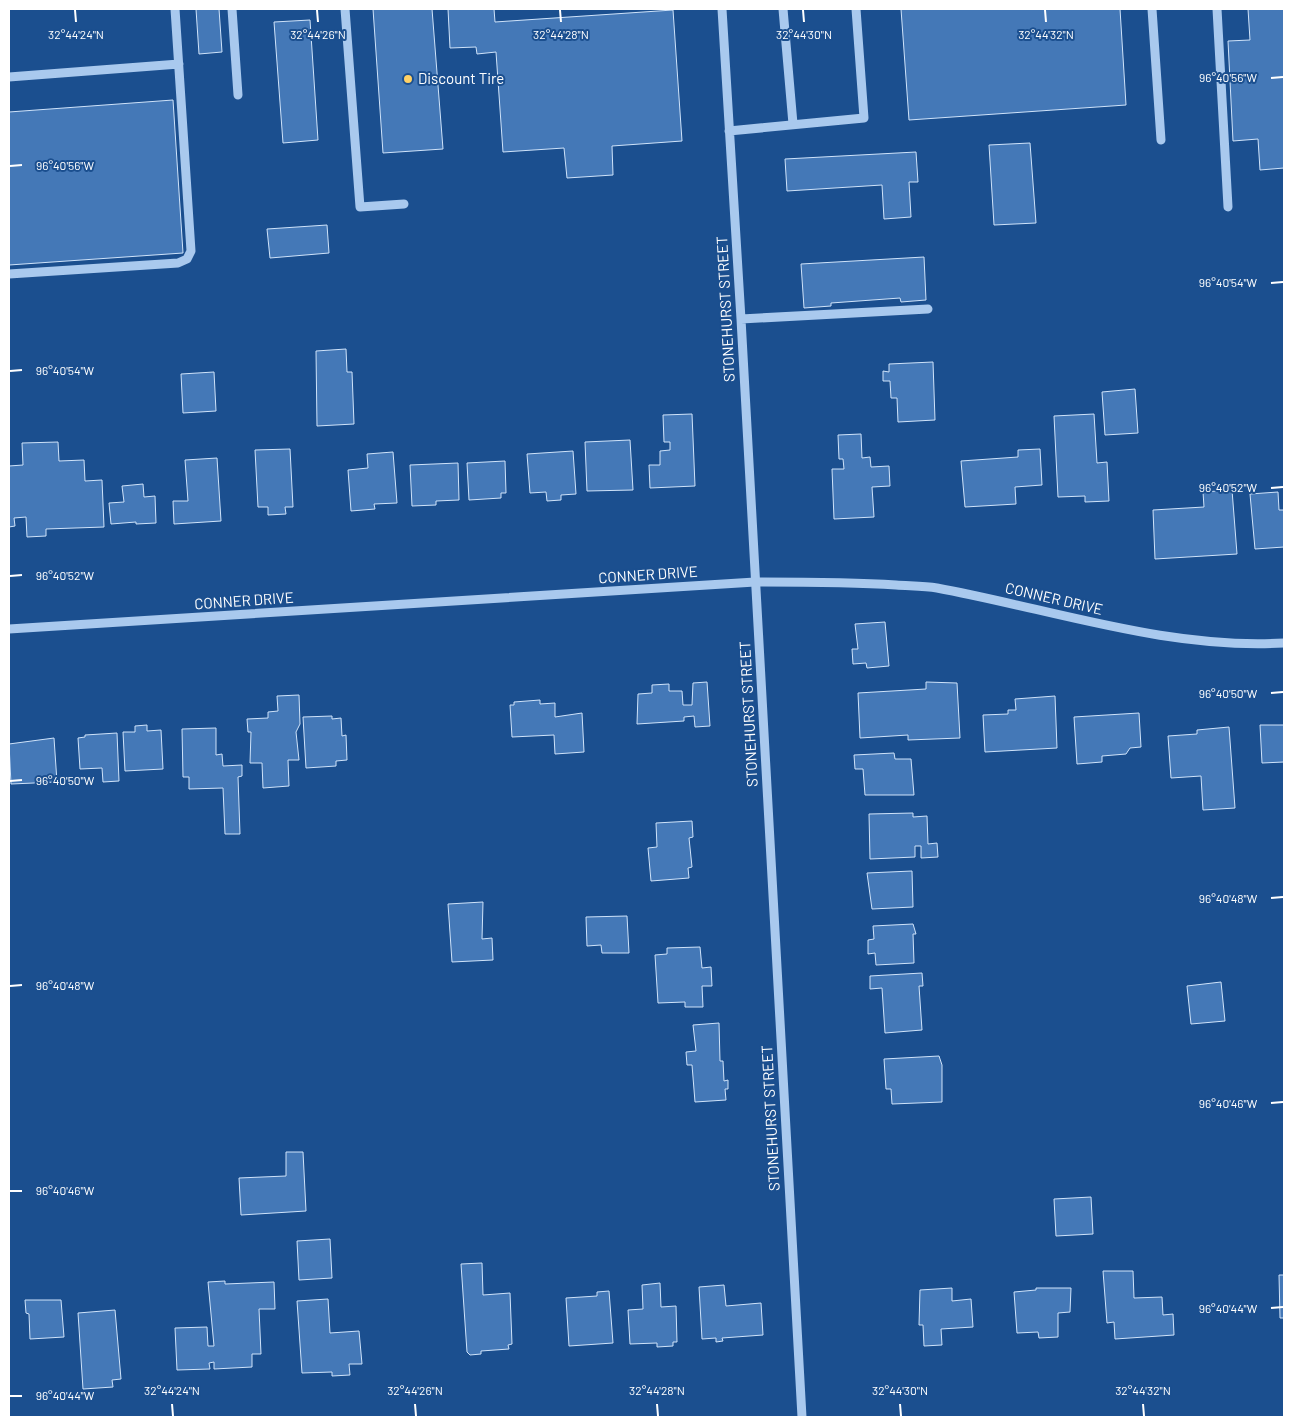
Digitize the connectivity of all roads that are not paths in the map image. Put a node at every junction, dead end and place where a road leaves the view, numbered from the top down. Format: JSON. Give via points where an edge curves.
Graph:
{"nodes":[{"id":1,"x":176,"y":9,"type":"edge"},
{"id":2,"x":232,"y":9,"type":"edge"},
{"id":3,"x":344,"y":9,"type":"edge"},
{"id":4,"x":722,"y":9,"type":"edge"},
{"id":5,"x":783,"y":9,"type":"edge"},
{"id":6,"x":856,"y":9,"type":"edge"},
{"id":7,"x":1152,"y":9,"type":"edge"},
{"id":8,"x":1217,"y":9,"type":"edge"},
{"id":9,"x":179,"y":64,"type":"junction"},
{"id":10,"x":9,"y":77,"type":"edge"},
{"id":11,"x":238,"y":95,"type":"dead end"},
{"id":12,"x":793,"y":124,"type":"junction"},
{"id":13,"x":729,"y":131,"type":"junction"},
{"id":14,"x":1161,"y":140,"type":"dead end"},
{"id":15,"x":404,"y":204,"type":"dead end"},
{"id":16,"x":1228,"y":207,"type":"dead end"},
{"id":17,"x":9,"y":274,"type":"edge"},
{"id":18,"x":928,"y":310,"type":"dead end"},
{"id":19,"x":741,"y":319,"type":"junction"},
{"id":20,"x":756,"y":582,"type":"junction"},
{"id":21,"x":9,"y":629,"type":"edge"},
{"id":22,"x":1284,"y":643,"type":"edge"},
{"id":23,"x":802,"y":1417,"type":"edge"}],
"edges":[{"from":1,"to":9,"type":"street"},
{"from":2,"to":11,"type":"street"},
{"from":3,"to":15,"type":"street","via":[[360,207]]},
{"from":4,"to":13,"type":"street","name":"STONEHURST STREET"},
{"from":5,"to":12,"type":"street"},
{"from":6,"to":12,"type":"street","via":[[864,118]]},
{"from":7,"to":14,"type":"street"},
{"from":8,"to":16,"type":"street"},
{"from":9,"to":10,"type":"street"},
{"from":9,"to":17,"type":"street","via":[[191,251],[187,259],[178,263]]},
{"from":12,"to":13,"type":"street"},
{"from":13,"to":19,"type":"street","name":"STONEHURST STREET"},
{"from":18,"to":19,"type":"street"},
{"from":19,"to":20,"type":"street","name":"STONEHURST STREET"},
{"from":20,"to":21,"type":"street","name":"CONNER DRIVE"},
{"from":20,"to":22,"type":"street","name":"CONNER DRIVE","via":[[851,582],[934,588],[1126,630],[1197,640]]},
{"from":20,"to":23,"type":"street","name":"STONEHURST STREET"}]}
